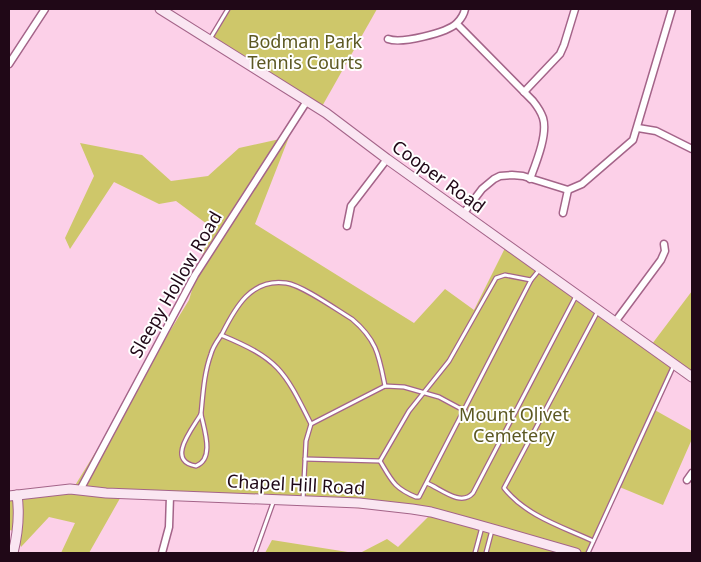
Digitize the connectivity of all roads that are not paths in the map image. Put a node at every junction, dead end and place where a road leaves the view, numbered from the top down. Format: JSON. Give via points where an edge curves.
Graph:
{"nodes":[{"id":1,"x":45,"y":9,"type":"edge"},
{"id":2,"x":160,"y":9,"type":"edge"},
{"id":3,"x":228,"y":9,"type":"edge"},
{"id":4,"x":465,"y":9,"type":"edge"},
{"id":5,"x":575,"y":9,"type":"edge"},
{"id":6,"x":672,"y":9,"type":"edge"},
{"id":7,"x":457,"y":24,"type":"junction"},
{"id":8,"x":388,"y":39,"type":"dead end"},
{"id":9,"x":210,"y":40,"type":"junction"},
{"id":10,"x":9,"y":64,"type":"edge"},
{"id":11,"x":524,"y":92,"type":"junction"},
{"id":12,"x":307,"y":101,"type":"junction"},
{"id":13,"x":638,"y":128,"type":"junction"},
{"id":14,"x":692,"y":149,"type":"edge"},
{"id":15,"x":387,"y":159,"type":"junction"},
{"id":16,"x":530,"y":179,"type":"junction"},
{"id":17,"x":568,"y":190,"type":"junction"},
{"id":18,"x":563,"y":213,"type":"dead end"},
{"id":19,"x":463,"y":214,"type":"junction"},
{"id":20,"x":347,"y":226,"type":"dead end"},
{"id":21,"x":664,"y":244,"type":"dead end"},
{"id":22,"x":540,"y":269,"type":"junction"},
{"id":23,"x":532,"y":280,"type":"junction"},
{"id":24,"x":577,"y":295,"type":"junction"},
{"id":25,"x":598,"y":311,"type":"junction"},
{"id":26,"x":615,"y":322,"type":"junction"},
{"id":27,"x":221,"y":335,"type":"junction"},
{"id":28,"x":674,"y":364,"type":"junction"},
{"id":29,"x":692,"y":377,"type":"edge"},
{"id":30,"x":385,"y":386,"type":"junction"},
{"id":31,"x":423,"y":393,"type":"junction"},
{"id":32,"x":465,"y":411,"type":"junction"},
{"id":33,"x":201,"y":414,"type":"junction"},
{"id":34,"x":311,"y":424,"type":"junction"},
{"id":35,"x":305,"y":459,"type":"junction"},
{"id":36,"x":380,"y":461,"type":"junction"},
{"id":37,"x":692,"y":473,"type":"edge"},
{"id":38,"x":687,"y":480,"type":"dead end"},
{"id":39,"x":428,"y":483,"type":"junction"},
{"id":40,"x":80,"y":490,"type":"junction"},
{"id":41,"x":13,"y":496,"type":"edge"},
{"id":42,"x":170,"y":496,"type":"junction"},
{"id":43,"x":274,"y":499,"type":"junction"},
{"id":44,"x":303,"y":500,"type":"junction"},
{"id":45,"x":482,"y":527,"type":"junction"},
{"id":46,"x":492,"y":530,"type":"junction"},
{"id":47,"x":593,"y":541,"type":"junction"},
{"id":48,"x":13,"y":553,"type":"edge"},
{"id":49,"x":162,"y":553,"type":"edge"},
{"id":50,"x":255,"y":553,"type":"edge"},
{"id":51,"x":475,"y":553,"type":"edge"},
{"id":52,"x":486,"y":553,"type":"edge"},
{"id":53,"x":576,"y":553,"type":"edge"},
{"id":54,"x":588,"y":553,"type":"edge"}],
"edges":[{"from":1,"to":10,"type":"street"},
{"from":2,"to":9,"type":"street","name":"Cooper Road"},
{"from":3,"to":9,"type":"lane"},
{"from":4,"to":7,"type":"street"},
{"from":5,"to":11,"type":"street","via":[[560,54]]},
{"from":6,"to":13,"type":"street"},
{"from":7,"to":8,"type":"street","via":[[402,41]]},
{"from":7,"to":11,"type":"street"},
{"from":9,"to":12,"type":"street","name":"Cooper Road"},
{"from":11,"to":16,"type":"street","via":[[540,110],[544,125],[544,135]]},
{"from":12,"to":15,"type":"street","name":"Cooper Road"},
{"from":12,"to":40,"type":"street","name":"Sleepy Hollow Road","via":[[195,275]]},
{"from":13,"to":14,"type":"street","via":[[656,132]]},
{"from":13,"to":17,"type":"street","via":[[628,146],[582,184]]},
{"from":15,"to":19,"type":"street","name":"Cooper Road"},
{"from":15,"to":20,"type":"street","via":[[351,206]]},
{"from":16,"to":17,"type":"street"},
{"from":16,"to":19,"type":"street","via":[[512,175],[494,179],[482,188]]},
{"from":17,"to":18,"type":"street"},
{"from":19,"to":22,"type":"street","name":"Cooper Road"},
{"from":21,"to":26,"type":"street","via":[[662,257]]},
{"from":22,"to":23,"type":"lane"},
{"from":22,"to":24,"type":"street","name":"Cooper Road"},
{"from":23,"to":31,"type":"lane","via":[[505,275],[496,278],[449,361]]},
{"from":23,"to":32,"type":"lane"},
{"from":24,"to":25,"type":"street","name":"Cooper Road"},
{"from":24,"to":39,"type":"lane","via":[[473,493],[460,499]]},
{"from":25,"to":26,"type":"street","name":"Cooper Road"},
{"from":25,"to":47,"type":"lane","via":[[504,488],[530,512]]},
{"from":26,"to":28,"type":"street","name":"Cooper Road"},
{"from":27,"to":30,"type":"lane","via":[[238,305],[250,292],[274,283],[291,284],[360,326],[374,343]]},
{"from":27,"to":33,"type":"lane","via":[[211,354]]},
{"from":27,"to":34,"type":"lane","via":[[258,352],[277,367],[289,382]]},
{"from":28,"to":29,"type":"street","name":"Cooper Road"},
{"from":28,"to":47,"type":"lane"},
{"from":30,"to":31,"type":"lane"},
{"from":30,"to":34,"type":"lane"},
{"from":31,"to":32,"type":"lane"},
{"from":31,"to":36,"type":"lane","via":[[404,418]]},
{"from":32,"to":39,"type":"lane"},
{"from":33,"to":33,"type":"lane","via":[[181,449],[182,459],[196,466],[204,461],[207,453]]},
{"from":34,"to":35,"type":"lane"},
{"from":35,"to":36,"type":"lane"},
{"from":35,"to":44,"type":"lane"},
{"from":36,"to":39,"type":"lane","via":[[392,482],[406,493],[419,497]]},
{"from":37,"to":38,"type":"street"},
{"from":40,"to":41,"type":"street","name":"Chapel Hill Road"},
{"from":40,"to":42,"type":"street","name":"Chapel Hill Road"},
{"from":41,"to":48,"type":"street","via":[[19,522]]},
{"from":42,"to":43,"type":"street","name":"Chapel Hill Road"},
{"from":42,"to":49,"type":"street","via":[[169,527]]},
{"from":43,"to":44,"type":"street","name":"Chapel Hill Road"},
{"from":43,"to":50,"type":"lane"},
{"from":44,"to":45,"type":"street","name":"Chapel Hill Road","via":[[412,509]]},
{"from":45,"to":46,"type":"street","name":"Chapel Hill Road"},
{"from":45,"to":51,"type":"lane"},
{"from":46,"to":52,"type":"lane"},
{"from":46,"to":53,"type":"street","name":"Chapel Hill Road"},
{"from":47,"to":54,"type":"lane"}]}
